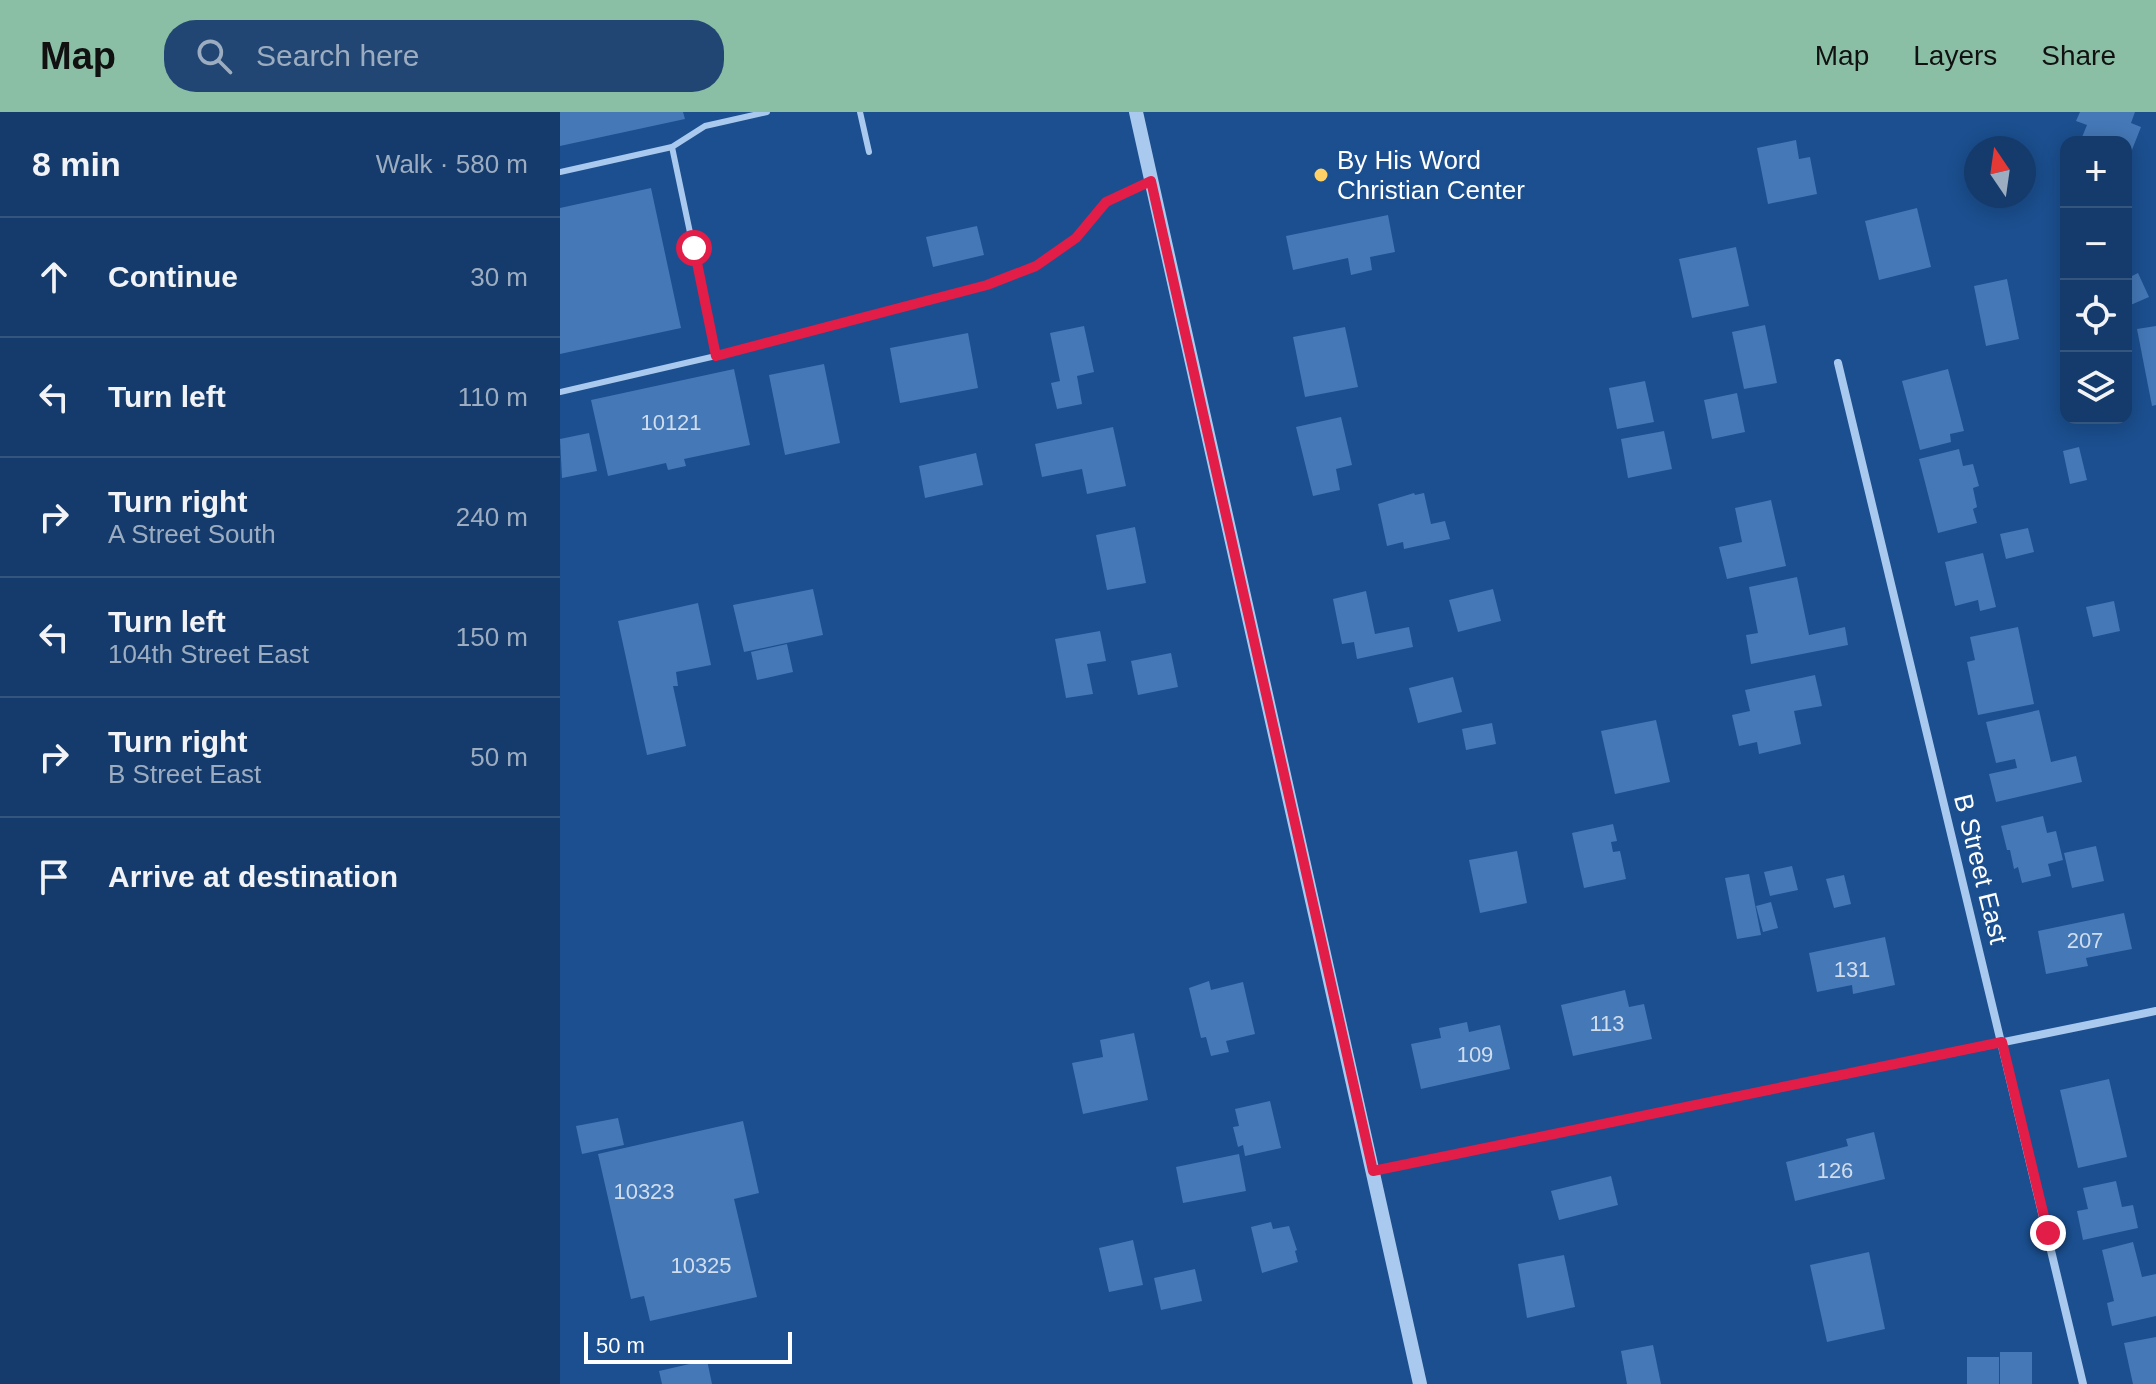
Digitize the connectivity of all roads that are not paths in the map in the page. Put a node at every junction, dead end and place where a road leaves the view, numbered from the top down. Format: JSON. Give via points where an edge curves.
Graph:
{"nodes":[{"id":1,"x":767,"y":112,"type":"edge"},
{"id":2,"x":860,"y":112,"type":"edge"},
{"id":3,"x":1136,"y":112,"type":"edge"},
{"id":4,"x":672,"y":147,"type":"junction"},
{"id":5,"x":869,"y":152,"type":"dead end"},
{"id":6,"x":560,"y":172,"type":"edge"},
{"id":7,"x":1151,"y":181,"type":"junction"},
{"id":8,"x":716,"y":356,"type":"junction"},
{"id":9,"x":1838,"y":363,"type":"dead end"},
{"id":10,"x":560,"y":392,"type":"edge"},
{"id":11,"x":2156,"y":1011,"type":"edge"},
{"id":12,"x":2002,"y":1042,"type":"junction"},
{"id":13,"x":1373,"y":1171,"type":"junction"},
{"id":14,"x":1420,"y":1384,"type":"edge"},
{"id":15,"x":2083,"y":1384,"type":"edge"}],
"edges":[{"from":1,"to":4,"type":"lane","via":[[705,126]]},
{"from":2,"to":5,"type":"lane"},
{"from":3,"to":7,"type":"street"},
{"from":4,"to":6,"type":"lane"},
{"from":4,"to":8,"type":"lane"},
{"from":7,"to":8,"type":"lane","via":[[1106,202],[1076,238],[1036,266],[987,285]]},
{"from":7,"to":13,"type":"street"},
{"from":8,"to":10,"type":"lane"},
{"from":9,"to":12,"type":"street","name":"B Street East"},
{"from":11,"to":12,"type":"street"},
{"from":12,"to":13,"type":"street"},
{"from":12,"to":15,"type":"street","name":"B Street East"},
{"from":13,"to":14,"type":"street"}]}
